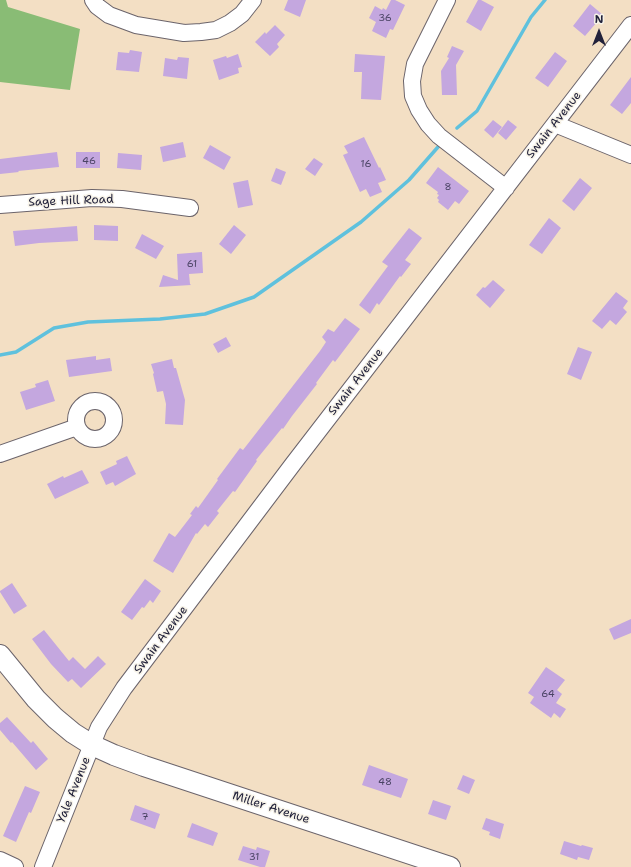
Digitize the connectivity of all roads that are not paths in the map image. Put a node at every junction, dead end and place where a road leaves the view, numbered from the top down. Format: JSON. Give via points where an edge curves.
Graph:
{"nodes":[{"id":1,"x":93,"y":0,"type":"edge"},
{"id":2,"x":253,"y":0,"type":"edge"},
{"id":3,"x":447,"y":0,"type":"edge"},
{"id":4,"x":631,"y":25,"type":"edge"},
{"id":5,"x":555,"y":124,"type":"junction"},
{"id":6,"x":631,"y":155,"type":"edge"},
{"id":7,"x":506,"y":188,"type":"junction"},
{"id":8,"x":0,"y":205,"type":"edge"},
{"id":9,"x":190,"y":208,"type":"dead end"},
{"id":10,"x":77,"y":427,"type":"dead end"},
{"id":11,"x":0,"y":454,"type":"edge"},
{"id":12,"x":0,"y":655,"type":"edge"},
{"id":13,"x":92,"y":745,"type":"junction"},
{"id":14,"x":0,"y":860,"type":"edge"},
{"id":15,"x":15,"y":867,"type":"edge"},
{"id":16,"x":43,"y":867,"type":"edge"},
{"id":17,"x":450,"y":867,"type":"edge"}],
"edges":[{"from":1,"to":2,"type":"street","via":[[109,15],[136,25],[190,32],[216,30],[230,23],[242,14]]},
{"from":3,"to":7,"type":"street","via":[[415,64],[413,96],[428,124],[439,136]]},
{"from":4,"to":5,"type":"street","name":"Swain Avenue"},
{"from":5,"to":6,"type":"street"},
{"from":5,"to":7,"type":"street","name":"Swain Avenue"},
{"from":7,"to":13,"type":"street","name":"Swain Avenue","via":[[124,688],[99,727]]},
{"from":8,"to":9,"type":"street","name":"Sage Hill Road","via":[[92,198],[122,199]]},
{"from":10,"to":11,"type":"street"},
{"from":12,"to":13,"type":"main road","name":"Yale Avenue","via":[[55,718]]},
{"from":13,"to":16,"type":"street","name":"Yale Avenue"},
{"from":13,"to":17,"type":"main road","name":"Miller Avenue","via":[[144,766]]},
{"from":14,"to":15,"type":"street"}]}
